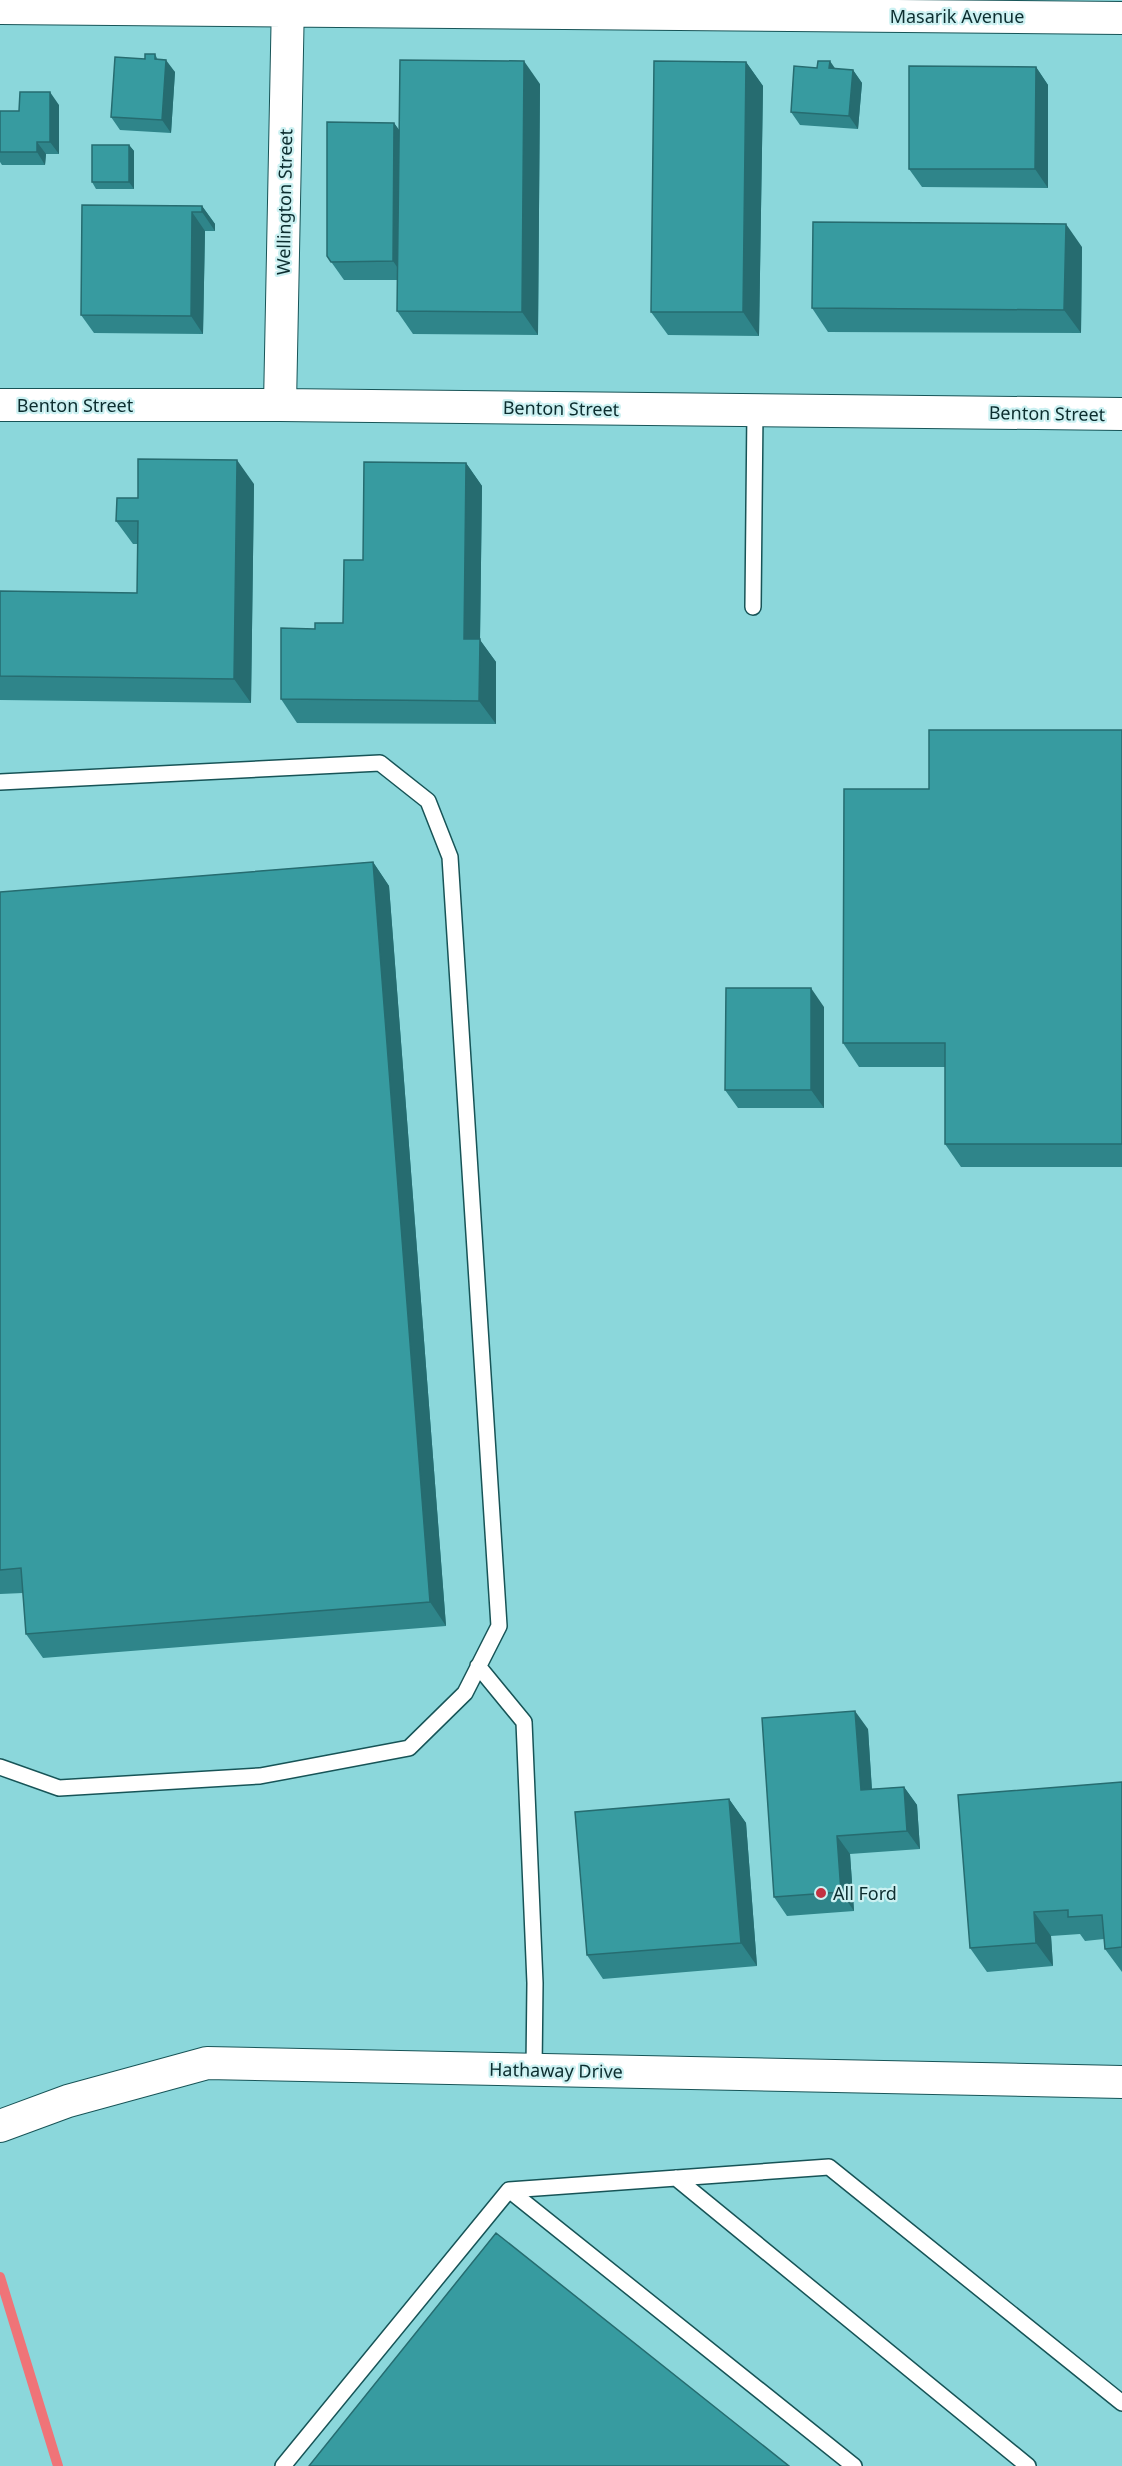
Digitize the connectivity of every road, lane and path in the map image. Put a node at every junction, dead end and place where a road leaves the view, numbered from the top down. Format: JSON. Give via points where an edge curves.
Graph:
{"nodes":[{"id":1,"x":288,"y":5,"type":"edge"},
{"id":2,"x":0,"y":9,"type":"edge"},
{"id":3,"x":1122,"y":18,"type":"edge"},
{"id":4,"x":0,"y":405,"type":"edge"},
{"id":5,"x":279,"y":405,"type":"junction"},
{"id":6,"x":755,"y":410,"type":"junction"},
{"id":7,"x":1122,"y":414,"type":"edge"},
{"id":8,"x":753,"y":607,"type":"dead end"},
{"id":9,"x":0,"y":782,"type":"edge"},
{"id":10,"x":478,"y":1666,"type":"junction"},
{"id":11,"x":0,"y":1767,"type":"edge"},
{"id":12,"x":534,"y":2069,"type":"junction"},
{"id":13,"x":1122,"y":2082,"type":"edge"},
{"id":14,"x":0,"y":2126,"type":"edge"},
{"id":15,"x":676,"y":2178,"type":"junction"},
{"id":16,"x":509,"y":2190,"type":"junction"},
{"id":17,"x":1122,"y":2403,"type":"edge"},
{"id":18,"x":283,"y":2466,"type":"edge"},
{"id":19,"x":855,"y":2466,"type":"edge"},
{"id":20,"x":1029,"y":2466,"type":"edge"}],
"edges":[{"from":1,"to":2,"type":"street","name":"Masarik Avenue"},
{"from":1,"to":3,"type":"street","name":"Masarik Avenue"},
{"from":1,"to":5,"type":"street","name":"Wellington Street"},
{"from":4,"to":5,"type":"street","name":"Benton Street"},
{"from":5,"to":6,"type":"street","name":"Benton Street"},
{"from":6,"to":7,"type":"street","name":"Benton Street"},
{"from":6,"to":8,"type":"lane"},
{"from":9,"to":10,"type":"lane","via":[[380,763],[428,801],[450,857],[499,1626]]},
{"from":10,"to":11,"type":"lane","via":[[465,1693],[409,1748],[260,1776],[59,1788]]},
{"from":10,"to":12,"type":"lane","via":[[524,1722],[535,1983]]},
{"from":12,"to":13,"type":"street","name":"Hathaway Drive"},
{"from":12,"to":14,"type":"street","name":"Hathaway Drive","via":[[207,2063],[68,2101]]},
{"from":15,"to":16,"type":"lane"},
{"from":15,"to":17,"type":"lane","via":[[829,2167]]},
{"from":15,"to":20,"type":"lane"},
{"from":16,"to":18,"type":"lane"},
{"from":16,"to":19,"type":"lane"}]}
